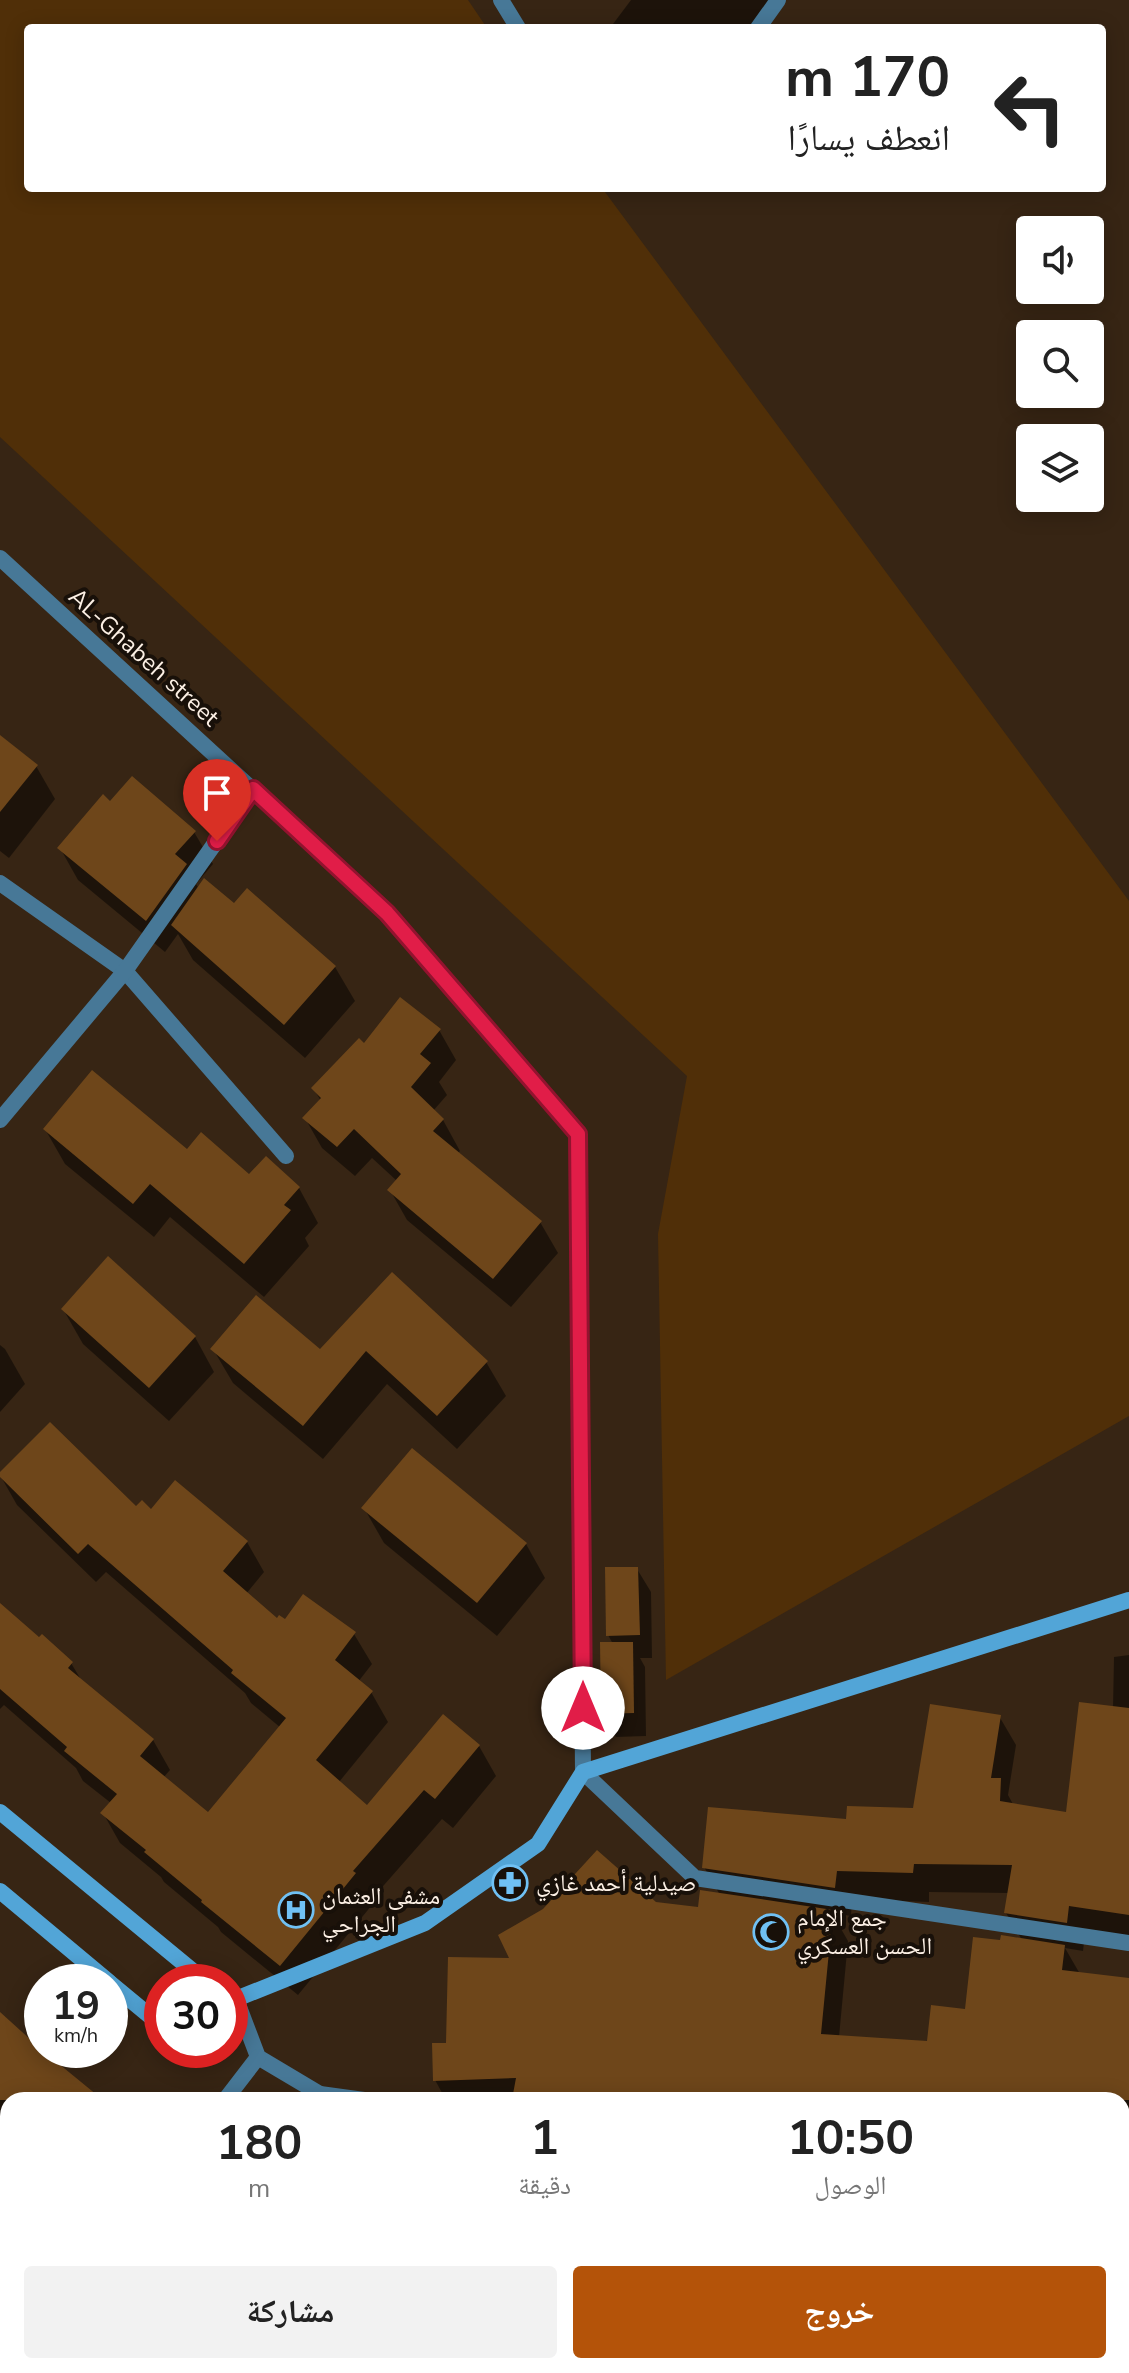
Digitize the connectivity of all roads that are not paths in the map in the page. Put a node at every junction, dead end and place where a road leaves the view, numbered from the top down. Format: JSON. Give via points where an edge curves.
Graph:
{"nodes":[{"id":1,"x":501,"y":0,"type":"edge"},
{"id":2,"x":778,"y":0,"type":"edge"},
{"id":3,"x":516,"y":24,"type":"edge"},
{"id":4,"x":761,"y":24,"type":"edge"},
{"id":5,"x":1,"y":562,"type":"edge"},
{"id":6,"x":253,"y":789,"type":"junction"},
{"id":7,"x":0,"y":883,"type":"edge"},
{"id":8,"x":125,"y":971,"type":"junction"},
{"id":9,"x":0,"y":1120,"type":"edge"},
{"id":10,"x":286,"y":1156,"type":"dead end"},
{"id":11,"x":1129,"y":1600,"type":"edge"},
{"id":12,"x":583,"y":1772,"type":"junction"},
{"id":13,"x":0,"y":1812,"type":"edge"},
{"id":14,"x":0,"y":1891,"type":"edge"},
{"id":15,"x":1129,"y":1943,"type":"edge"},
{"id":16,"x":88,"y":1964,"type":"edge"},
{"id":17,"x":184,"y":1964,"type":"edge"},
{"id":18,"x":248,"y":1993,"type":"edge"},
{"id":19,"x":128,"y":1997,"type":"edge"},
{"id":20,"x":144,"y":2011,"type":"edge"},
{"id":21,"x":248,"y":2035,"type":"edge"},
{"id":22,"x":258,"y":2057,"type":"junction"},
{"id":23,"x":231,"y":2092,"type":"edge"},
{"id":24,"x":312,"y":2092,"type":"edge"}],
"edges":[{"from":1,"to":3,"type":"street"},
{"from":2,"to":4,"type":"street"},
{"from":5,"to":6,"type":"street","name":"AL-Ghabeh street"},
{"from":6,"to":8,"type":"street"},
{"from":6,"to":12,"type":"street","name":"AL-Ghabeh street","via":[[387,913],[578,1134]]},
{"from":7,"to":8,"type":"street"},
{"from":8,"to":9,"type":"street"},
{"from":8,"to":10,"type":"street"},
{"from":11,"to":12,"type":"street"},
{"from":12,"to":15,"type":"street","via":[[695,1878]]},
{"from":12,"to":18,"type":"street","via":[[538,1844],[425,1923]]},
{"from":13,"to":17,"type":"street"},
{"from":14,"to":16,"type":"street"},
{"from":19,"to":20,"type":"street"},
{"from":21,"to":22,"type":"street"},
{"from":22,"to":23,"type":"street"},
{"from":22,"to":24,"type":"street"}]}
